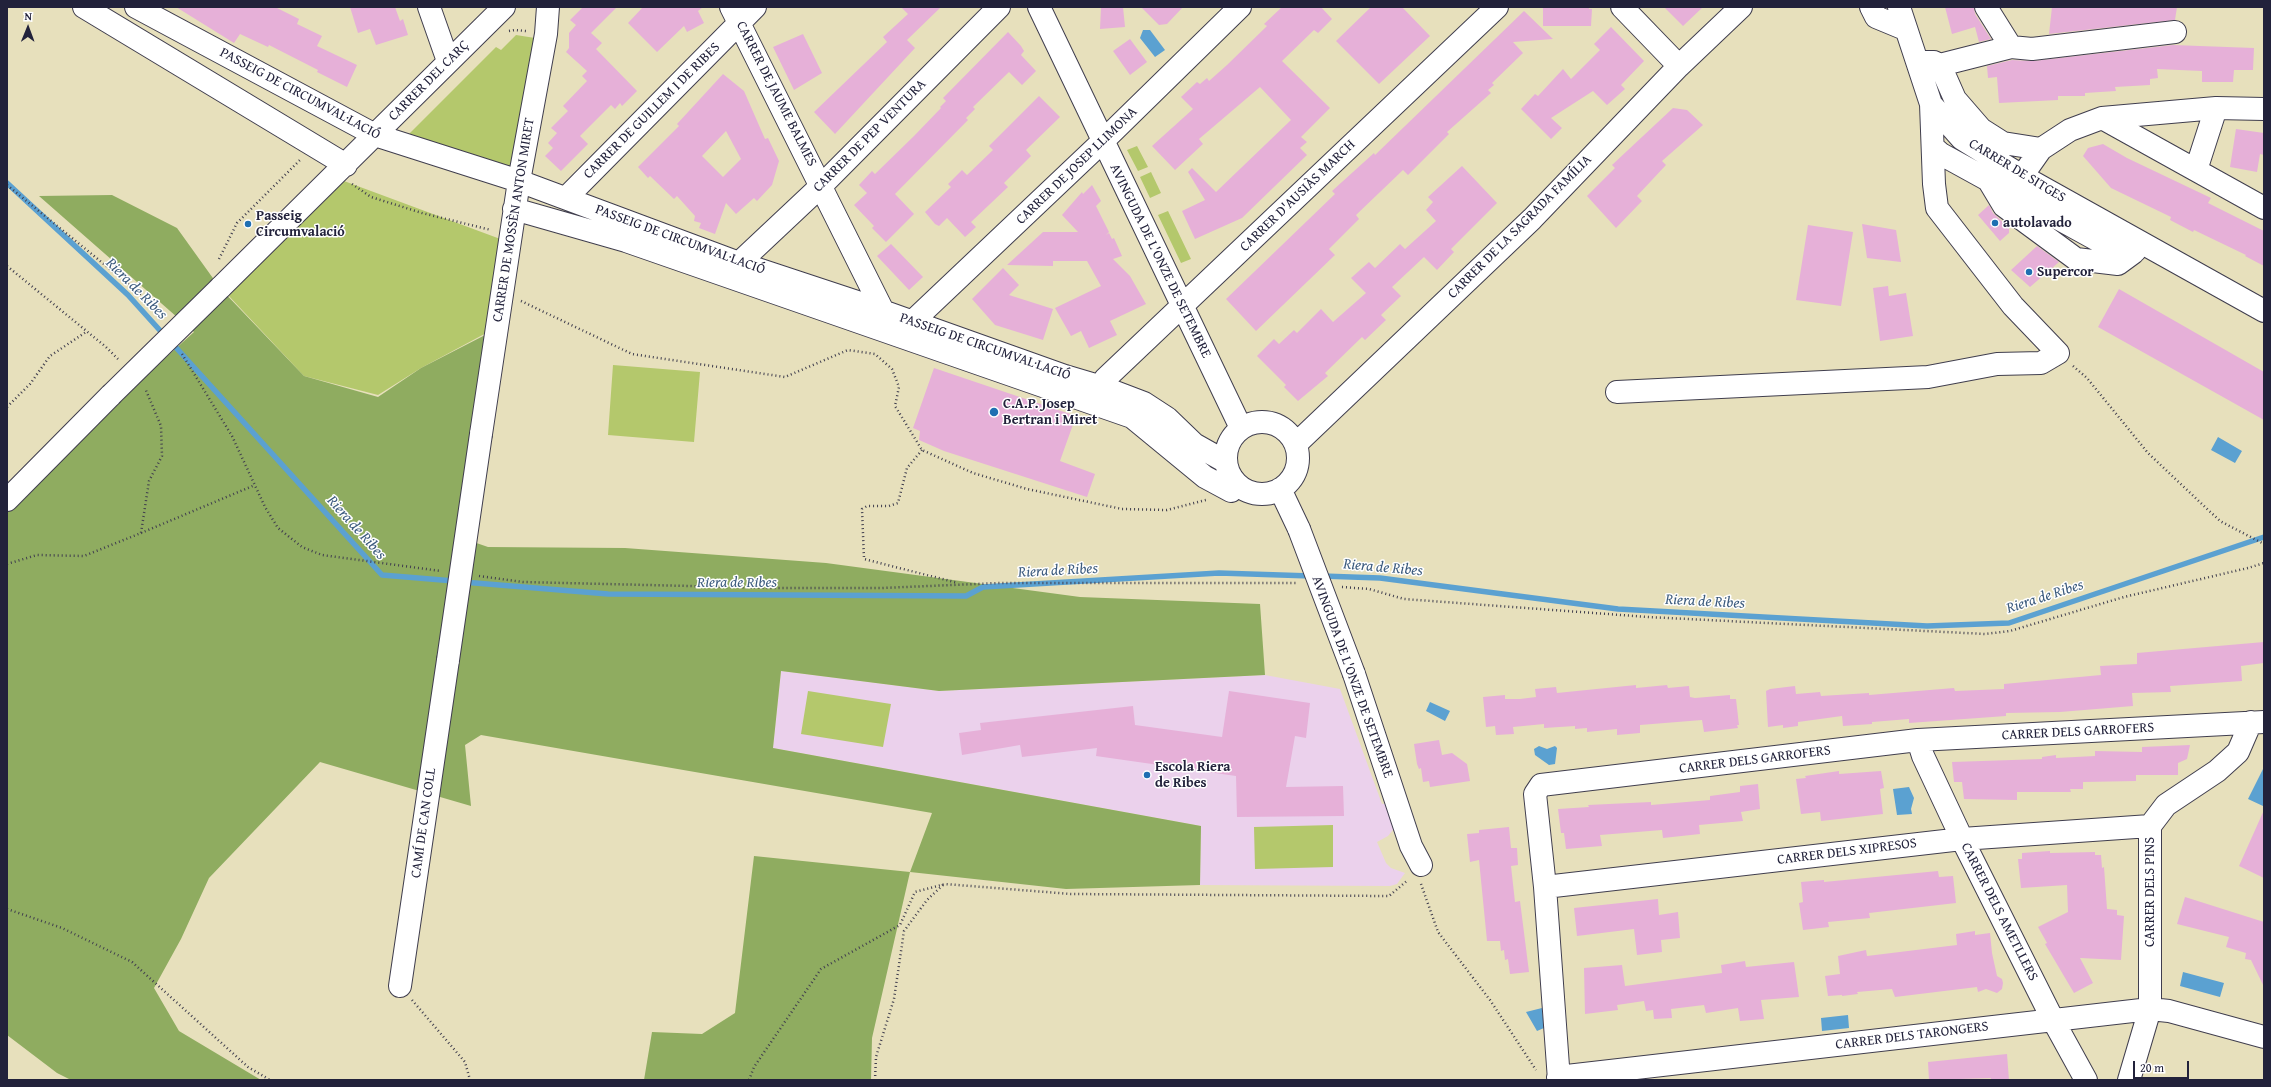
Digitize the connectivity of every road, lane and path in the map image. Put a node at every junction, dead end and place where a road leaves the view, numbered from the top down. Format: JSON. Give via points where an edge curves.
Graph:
{"nodes":[{"id":1,"x":84,"y":7,"type":"edge"},
{"id":2,"x":136,"y":7,"type":"edge"},
{"id":3,"x":429,"y":7,"type":"edge"},
{"id":4,"x":504,"y":7,"type":"edge"},
{"id":5,"x":548,"y":7,"type":"edge"},
{"id":6,"x":755,"y":7,"type":"edge"},
{"id":7,"x":1000,"y":7,"type":"edge"},
{"id":8,"x":1039,"y":7,"type":"edge"},
{"id":9,"x":1240,"y":7,"type":"edge"},
{"id":10,"x":1497,"y":7,"type":"edge"},
{"id":11,"x":1622,"y":7,"type":"edge"},
{"id":12,"x":1741,"y":7,"type":"edge"},
{"id":13,"x":1871,"y":7,"type":"edge"},
{"id":14,"x":1899,"y":7,"type":"edge"},
{"id":15,"x":1986,"y":7,"type":"edge"},
{"id":16,"x":735,"y":15,"type":"edge"},
{"id":17,"x":1906,"y":28,"type":"junction"},
{"id":18,"x":2175,"y":32,"type":"dead end"},
{"id":19,"x":2011,"y":46,"type":"junction"},
{"id":20,"x":448,"y":60,"type":"junction"},
{"id":21,"x":1917,"y":61,"type":"junction"},
{"id":22,"x":1940,"y":65,"type":"junction"},
{"id":23,"x":1679,"y":66,"type":"junction"},
{"id":24,"x":1931,"y":104,"type":"junction"},
{"id":25,"x":2216,"y":108,"type":"junction"},
{"id":26,"x":2264,"y":109,"type":"edge"},
{"id":27,"x":2102,"y":118,"type":"junction"},
{"id":28,"x":375,"y":135,"type":"junction"},
{"id":29,"x":1102,"y":142,"type":"junction"},
{"id":30,"x":314,"y":146,"type":"junction"},
{"id":31,"x":1933,"y":147,"type":"junction"},
{"id":32,"x":2041,"y":149,"type":"junction"},
{"id":33,"x":342,"y":169,"type":"junction"},
{"id":34,"x":2196,"y":170,"type":"junction"},
{"id":35,"x":2022,"y":176,"type":"junction"},
{"id":36,"x":519,"y":181,"type":"junction"},
{"id":37,"x":7,"y":185,"type":"edge"},
{"id":38,"x":822,"y":185,"type":"junction"},
{"id":39,"x":566,"y":198,"type":"junction"},
{"id":40,"x":2264,"y":208,"type":"edge"},
{"id":41,"x":514,"y":209,"type":"junction"},
{"id":42,"x":2138,"y":247,"type":"junction"},
{"id":43,"x":218,"y":260,"type":"dead end"},
{"id":44,"x":739,"y":263,"type":"junction"},
{"id":45,"x":502,"y":292,"type":"junction"},
{"id":46,"x":1182,"y":306,"type":"junction"},
{"id":47,"x":883,"y":311,"type":"junction"},
{"id":48,"x":2264,"y":312,"type":"edge"},
{"id":49,"x":912,"y":322,"type":"junction"},
{"id":50,"x":163,"y":324,"type":"dead end"},
{"id":51,"x":86,"y":332,"type":"dead end"},
{"id":52,"x":178,"y":349,"type":"dead end"},
{"id":53,"x":2058,"y":353,"type":"junction"},
{"id":54,"x":1102,"y":387,"type":"junction"},
{"id":55,"x":1617,"y":392,"type":"dead end"},
{"id":56,"x":7,"y":407,"type":"edge"},
{"id":57,"x":1241,"y":428,"type":"junction"},
{"id":58,"x":1296,"y":444,"type":"junction"},
{"id":59,"x":922,"y":450,"type":"junction"},
{"id":60,"x":1226,"y":462,"type":"junction"},
{"id":61,"x":255,"y":485,"type":"junction"},
{"id":62,"x":1280,"y":489,"type":"junction"},
{"id":63,"x":1231,"y":491,"type":"joint"},
{"id":64,"x":7,"y":500,"type":"edge"},
{"id":65,"x":141,"y":533,"type":"dead end"},
{"id":66,"x":2264,"y":544,"type":"edge"},
{"id":67,"x":2264,"y":563,"type":"edge"},
{"id":68,"x":446,"y":571,"type":"dead end"},
{"id":69,"x":477,"y":576,"type":"dead end"},
{"id":70,"x":1304,"y":583,"type":"dead end"},
{"id":71,"x":961,"y":584,"type":"junction"},
{"id":72,"x":1340,"y":586,"type":"dead end"},
{"id":73,"x":448,"y":660,"type":"joint"},
{"id":74,"x":2257,"y":722,"type":"edge"},
{"id":75,"x":1918,"y":740,"type":"junction"},
{"id":76,"x":2150,"y":826,"type":"junction"},
{"id":77,"x":1962,"y":838,"type":"junction"},
{"id":78,"x":1421,"y":865,"type":"junction"},
{"id":79,"x":945,"y":884,"type":"junction"},
{"id":80,"x":1545,"y":887,"type":"junction"},
{"id":81,"x":7,"y":909,"type":"edge"},
{"id":82,"x":400,"y":986,"type":"joint"},
{"id":83,"x":2150,"y":1009,"type":"junction"},
{"id":84,"x":2053,"y":1020,"type":"junction"},
{"id":85,"x":2264,"y":1037,"type":"edge"},
{"id":86,"x":1551,"y":1077,"type":"edge"},
{"id":87,"x":270,"y":1080,"type":"edge"},
{"id":88,"x":470,"y":1080,"type":"edge"},
{"id":89,"x":749,"y":1080,"type":"edge"},
{"id":90,"x":876,"y":1080,"type":"edge"},
{"id":91,"x":2086,"y":1080,"type":"edge"},
{"id":92,"x":2129,"y":1080,"type":"edge"}],
"edges":[{"from":1,"to":30,"type":"street"},
{"from":2,"to":28,"type":"street","name":"PASSEIG DE CIRCUMVAL·LACIÓ"},
{"from":3,"to":20,"type":"street"},
{"from":4,"to":20,"type":"street","name":"CARRER DEL CARÇ"},
{"from":5,"to":36,"type":"street","name":"CARRER DE MOSSÈN ANTON MIRET","via":[[546,34]]},
{"from":6,"to":16,"type":"street","name":"CARRER DE GUILLEM I DE RIBES"},
{"from":7,"to":38,"type":"street","name":"CARRER DE PEP VENTURA"},
{"from":8,"to":29,"type":"street","name":"AVINGUDA DE L'ONZE DE SETEMBRE"},
{"from":9,"to":29,"type":"street","name":"CARRER DE JOSEP LLIMONA"},
{"from":10,"to":46,"type":"street","name":"CARRER D'AUSIÀS MARCH"},
{"from":11,"to":23,"type":"street"},
{"from":12,"to":23,"type":"street","name":"CARRER DE LA SAGRADA FAMÍLIA"},
{"from":13,"to":17,"type":"street","via":[[1876,17]]},
{"from":14,"to":17,"type":"street","name":"CARRER DE SITGES"},
{"from":15,"to":19,"type":"street"},
{"from":16,"to":38,"type":"street","name":"CARRER DE JAUME BALMES"},
{"from":16,"to":39,"type":"street","name":"CARRER DE GUILLEM I DE RIBES"},
{"from":17,"to":21,"type":"street","name":"CARRER DE SITGES"},
{"from":18,"to":19,"type":"street","via":[[2032,49]]},
{"from":19,"to":22,"type":"street"},
{"from":20,"to":28,"type":"street","name":"CARRER DEL CARÇ"},
{"from":21,"to":22,"type":"street"},
{"from":21,"to":24,"type":"street","name":"CARRER DE SITGES"},
{"from":22,"to":32,"type":"street","via":[[1955,99],[1981,129],[2003,143]]},
{"from":23,"to":58,"type":"street","name":"CARRER DE LA SAGRADA FAMÍLIA","via":[[1532,219]]},
{"from":24,"to":31,"type":"street"},
{"from":24,"to":35,"type":"street","name":"CARRER DE SITGES","via":[[1962,139]]},
{"from":25,"to":26,"type":"street"},
{"from":25,"to":27,"type":"street"},
{"from":25,"to":34,"type":"street"},
{"from":27,"to":32,"type":"street","via":[[2070,130]]},
{"from":27,"to":34,"type":"street"},
{"from":28,"to":33,"type":"street","name":"CARRER DEL CARÇ"},
{"from":28,"to":36,"type":"street","name":"PASSEIG DE CIRCUMVAL·LACIÓ"},
{"from":29,"to":46,"type":"street","name":"AVINGUDA DE L'ONZE DE SETEMBRE"},
{"from":29,"to":49,"type":"street","name":"CARRER DE JOSEP LLIMONA"},
{"from":30,"to":33,"type":"street"},
{"from":30,"to":43,"type":"path","via":[[237,223]]},
{"from":31,"to":42,"type":"street","via":[[1941,154],[2121,253]]},
{"from":31,"to":53,"type":"street","via":[[1937,208],[2013,306]]},
{"from":32,"to":35,"type":"street"},
{"from":33,"to":64,"type":"street","name":"CARRER DEL CARÇ","bridge":true},
{"from":34,"to":40,"type":"street"},
{"from":35,"to":42,"type":"street","name":"CARRER DE SITGES"},
{"from":36,"to":39,"type":"street","name":"PASSEIG DE CIRCUMVAL·LACIÓ"},
{"from":36,"to":41,"type":"street","name":"CARRER DE MOSSÈN ANTON MIRET"},
{"from":37,"to":50,"type":"path","via":[[148,300]]},
{"from":38,"to":44,"type":"street","name":"CARRER DE PEP VENTURA"},
{"from":38,"to":47,"type":"street","name":"CARRER DE JAUME BALMES"},
{"from":39,"to":44,"type":"street","name":"PASSEIG DE CIRCUMVAL·LACIÓ"},
{"from":41,"to":45,"type":"street","name":"CARRER DE MOSSÈN ANTON MIRET"},
{"from":41,"to":63,"type":"street","name":"PASSEIG DE CIRCUMVAL·LACIÓ","via":[[626,241],[1132,417],[1205,477]]},
{"from":42,"to":48,"type":"street","name":"CARRER DE SITGES"},
{"from":44,"to":47,"type":"street","name":"PASSEIG DE CIRCUMVAL·LACIÓ"},
{"from":45,"to":59,"type":"path","via":[[632,354],[784,377],[848,350],[875,354],[892,369],[899,387],[895,406]]},
{"from":45,"to":73,"type":"street","name":"CARRER DE MOSSÈN ANTON MIRET","bridge":true},
{"from":46,"to":54,"type":"street","name":"CARRER D'AUSIÀS MARCH","via":[[1105,380]]},
{"from":46,"to":57,"type":"street","name":"AVINGUDA DE L'ONZE DE SETEMBRE"},
{"from":47,"to":49,"type":"street","name":"PASSEIG DE CIRCUMVAL·LACIÓ"},
{"from":49,"to":54,"type":"street","name":"PASSEIG DE CIRCUMVAL·LACIÓ"},
{"from":51,"to":56,"type":"path","via":[[50,356],[30,384]]},
{"from":52,"to":61,"type":"path","via":[[232,436]]},
{"from":53,"to":55,"type":"street","via":[[2040,363],[1997,364],[1928,377]]},
{"from":53,"to":66,"type":"path","via":[[2087,378],[2148,453],[2220,521]]},
{"from":54,"to":60,"type":"street","name":"PASSEIG DE CIRCUMVAL·LACIÓ","via":[[1144,403],[1167,418],[1194,444]]},
{"from":57,"to":58,"type":"street","via":[[1252,423],[1267,422],[1278,425]]},
{"from":57,"to":60,"type":"street","via":[[1228,445]]},
{"from":58,"to":62,"type":"street","via":[[1297,468],[1288,483]]},
{"from":59,"to":63,"type":"path","via":[[973,474],[1027,489],[1122,509],[1167,510]]},
{"from":59,"to":71,"type":"path","via":[[907,468],[898,503],[889,506],[867,506],[862,509],[864,559]]},
{"from":60,"to":62,"type":"street","via":[[1230,476],[1239,486],[1251,492],[1269,493]]},
{"from":61,"to":65,"type":"path"},
{"from":61,"to":68,"type":"path","via":[[278,528],[302,547],[322,555]]},
{"from":62,"to":78,"type":"street","name":"AVINGUDA DE L'ONZE DE SETEMBRE","bridge":true,"via":[[1299,528],[1354,674],[1411,846]]},
{"from":67,"to":72,"type":"path","via":[[2124,597],[2010,631],[1985,634],[1616,615],[1404,599],[1369,589]]},
{"from":69,"to":71,"type":"path","via":[[523,582],[772,588],[882,588]]},
{"from":70,"to":71,"type":"path"},
{"from":73,"to":82,"type":"street","name":"CAMÍ DE CAN COLL"},
{"from":74,"to":75,"type":"street","name":"CARRER DELS GARROFERS"},
{"from":74,"to":76,"type":"street","name":"CARRER DELS PINS","via":[[2238,752],[2217,771],[2166,806]]},
{"from":75,"to":77,"type":"street","name":"CARRER DELS AMETLLERS"},
{"from":75,"to":80,"type":"street","name":"CARRER DELS GARROFERS","via":[[1540,785],[1535,794]]},
{"from":76,"to":77,"type":"street","name":"CARRER DELS XIPRESOS"},
{"from":76,"to":83,"type":"street","name":"CARRER DELS PINS"},
{"from":77,"to":80,"type":"street","name":"CARRER DELS XIPRESOS"},
{"from":77,"to":84,"type":"street","name":"CARRER DELS AMETLLERS"},
{"from":78,"to":79,"type":"path","via":[[1417,873],[1389,896],[1071,894]]},
{"from":78,"to":86,"type":"path","via":[[1421,888],[1438,932],[1490,1000],[1536,1067]]},
{"from":79,"to":89,"type":"path","via":[[916,892],[900,925],[821,969],[754,1067]]},
{"from":79,"to":90,"type":"path","via":[[927,900],[904,931],[894,999],[876,1057]]},
{"from":80,"to":86,"type":"street","name":"CARRER DELS GARROFERS","via":[[1558,1043]]},
{"from":81,"to":87,"type":"path","via":[[62,928],[132,962],[248,1067]]},
{"from":82,"to":88,"type":"path","via":[[465,1062]]},
{"from":83,"to":84,"type":"street","name":"CARRER DELS TARONGERS"},
{"from":83,"to":85,"type":"street","name":"CARRER DELS TARONGERS","via":[[2169,1011]]},
{"from":83,"to":92,"type":"street","name":"CARRER DELS PINS"},
{"from":84,"to":86,"type":"street","name":"CARRER DELS TARONGERS"},
{"from":84,"to":91,"type":"street","name":"CARRER DELS AMETLLERS"}]}
